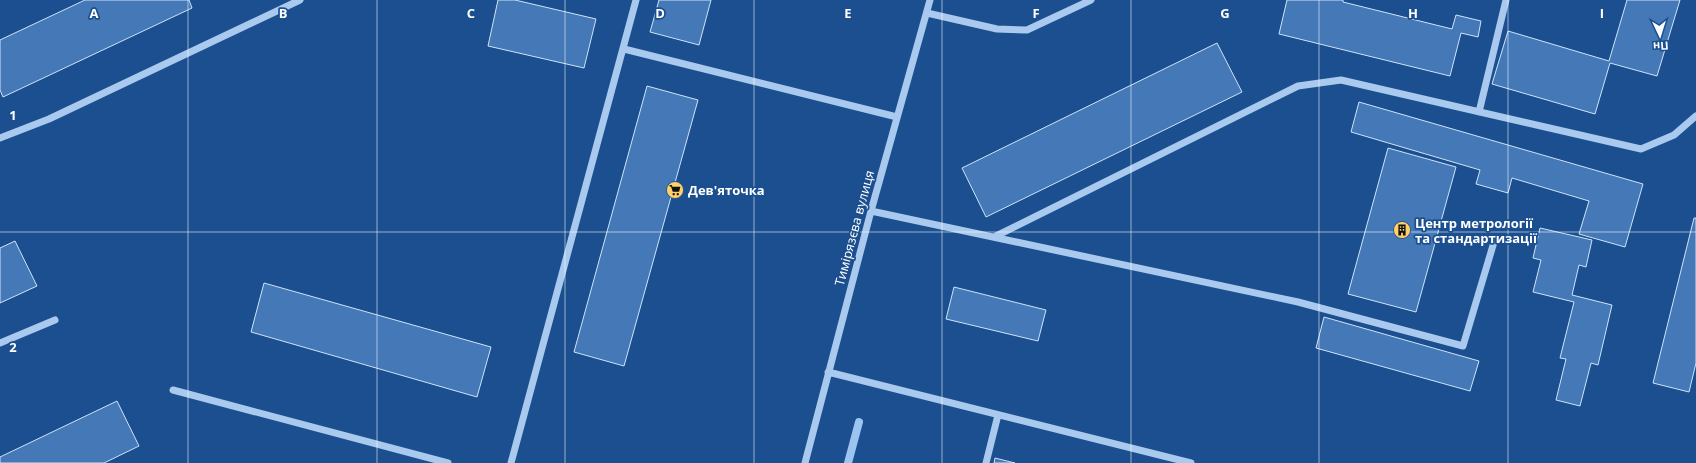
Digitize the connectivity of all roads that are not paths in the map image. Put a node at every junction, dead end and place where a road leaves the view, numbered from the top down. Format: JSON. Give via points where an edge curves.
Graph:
{"nodes":[{"id":1,"x":300,"y":0,"type":"edge"},
{"id":2,"x":636,"y":0,"type":"edge"},
{"id":3,"x":930,"y":0,"type":"edge"},
{"id":4,"x":1091,"y":0,"type":"edge"},
{"id":5,"x":1506,"y":0,"type":"edge"},
{"id":6,"x":927,"y":13,"type":"junction"},
{"id":7,"x":624,"y":49,"type":"junction"},
{"id":8,"x":1479,"y":112,"type":"junction"},
{"id":9,"x":1696,"y":116,"type":"edge"},
{"id":10,"x":897,"y":117,"type":"junction"},
{"id":11,"x":0,"y":138,"type":"edge"},
{"id":12,"x":871,"y":210,"type":"junction"},
{"id":13,"x":994,"y":237,"type":"junction"},
{"id":14,"x":1494,"y":242,"type":"dead end"},
{"id":15,"x":54,"y":320,"type":"dead end"},
{"id":16,"x":0,"y":343,"type":"edge"},
{"id":17,"x":828,"y":372,"type":"junction"},
{"id":18,"x":173,"y":390,"type":"dead end"},
{"id":19,"x":998,"y":415,"type":"junction"},
{"id":20,"x":448,"y":463,"type":"edge"},
{"id":21,"x":511,"y":463,"type":"edge"},
{"id":22,"x":805,"y":463,"type":"edge"},
{"id":23,"x":986,"y":463,"type":"edge"},
{"id":24,"x":1191,"y":463,"type":"edge"}],
"edges":[{"from":1,"to":11,"type":"street","via":[[49,119]]},
{"from":2,"to":7,"type":"street"},
{"from":3,"to":6,"type":"street","name":"Тимірязєва вулиця"},
{"from":4,"to":6,"type":"street","via":[[1027,30],[997,29]]},
{"from":5,"to":8,"type":"street"},
{"from":6,"to":10,"type":"street","name":"Тимірязєва вулиця"},
{"from":7,"to":10,"type":"street"},
{"from":7,"to":21,"type":"street"},
{"from":8,"to":9,"type":"street","via":[[1641,149],[1674,135]]},
{"from":8,"to":13,"type":"street","via":[[1340,80],[1298,86]]},
{"from":10,"to":12,"type":"street","name":"Тимірязєва вулиця"},
{"from":12,"to":13,"type":"street"},
{"from":12,"to":17,"type":"street","name":"Тимірязєва вулиця"},
{"from":13,"to":14,"type":"street","via":[[1298,302],[1463,346]]},
{"from":15,"to":16,"type":"street"},
{"from":17,"to":19,"type":"street"},
{"from":17,"to":22,"type":"street","name":"Тимірязєва вулиця"},
{"from":18,"to":20,"type":"street"},
{"from":19,"to":23,"type":"street"},
{"from":19,"to":24,"type":"street"}]}
